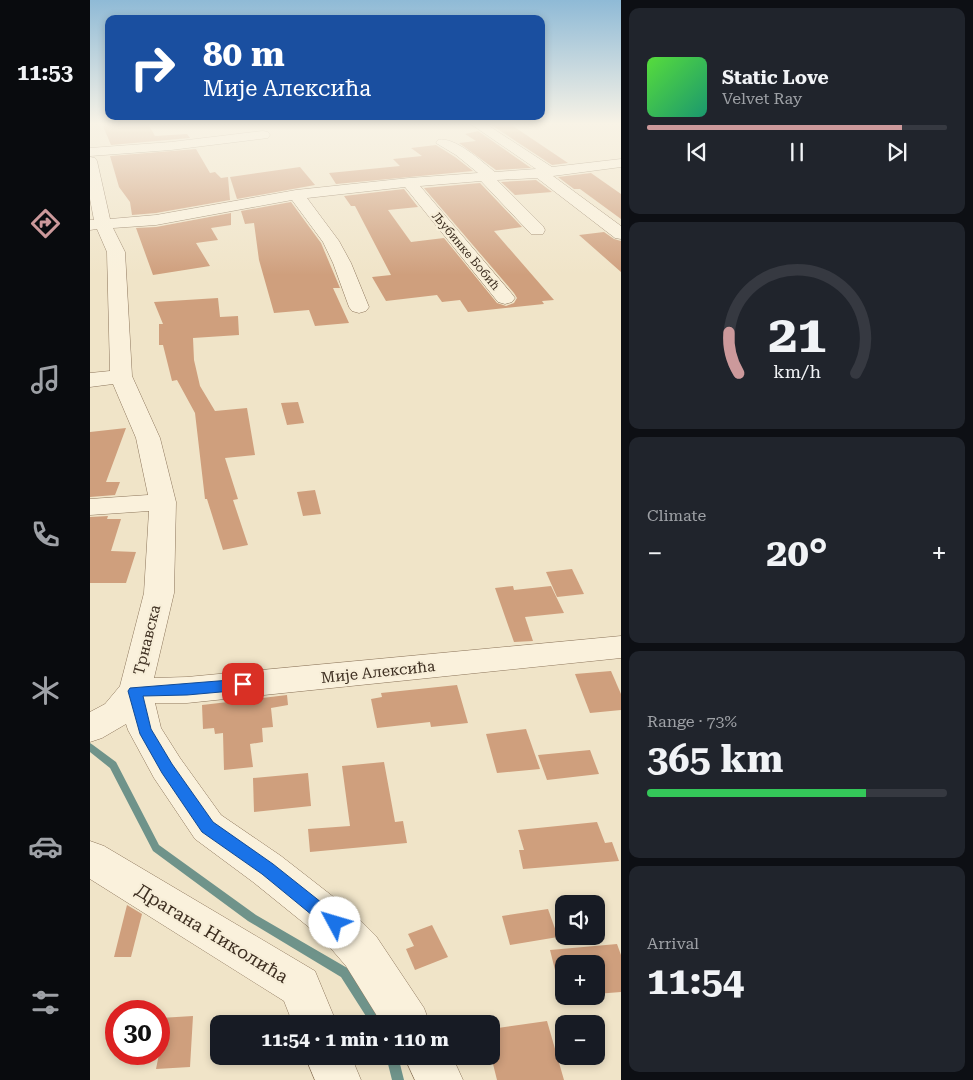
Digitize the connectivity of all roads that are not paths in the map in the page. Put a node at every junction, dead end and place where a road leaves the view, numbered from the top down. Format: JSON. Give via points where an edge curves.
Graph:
{"nodes":[{"id":1,"x":91,"y":174,"type":"edge"},
{"id":2,"x":499,"y":174,"type":"edge"},
{"id":3,"x":548,"y":174,"type":"edge"},
{"id":4,"x":487,"y":175,"type":"junction"},
{"id":5,"x":409,"y":182,"type":"junction"},
{"id":6,"x":296,"y":195,"type":"junction"},
{"id":7,"x":96,"y":224,"type":"edge"},
{"id":8,"x":537,"y":230,"type":"dead end"},
{"id":9,"x":620,"y":234,"type":"edge"},
{"id":10,"x":505,"y":298,"type":"dead end"},
{"id":11,"x":359,"y":307,"type":"dead end"},
{"id":12,"x":121,"y":376,"type":"junction"},
{"id":13,"x":90,"y":380,"type":"edge"},
{"id":14,"x":163,"y":502,"type":"junction"},
{"id":15,"x":90,"y":507,"type":"edge"},
{"id":16,"x":620,"y":647,"type":"edge"},
{"id":17,"x":135,"y":691,"type":"junction"},
{"id":18,"x":97,"y":725,"type":"edge"},
{"id":19,"x":90,"y":858,"type":"edge"},
{"id":20,"x":311,"y":1015,"type":"edge"},
{"id":21,"x":402,"y":1015,"type":"edge"},
{"id":22,"x":332,"y":1065,"type":"edge"},
{"id":23,"x":432,"y":1065,"type":"edge"},
{"id":24,"x":338,"y":1080,"type":"edge"},
{"id":25,"x":440,"y":1080,"type":"edge"}],
"edges":[{"from":1,"to":7,"type":"street","name":"Трнавска"},
{"from":2,"to":4,"type":"street"},
{"from":3,"to":9,"type":"street"},
{"from":4,"to":5,"type":"street"},
{"from":4,"to":8,"type":"street"},
{"from":5,"to":6,"type":"street"},
{"from":5,"to":10,"type":"street","name":"Љубинке Бобић"},
{"from":6,"to":7,"type":"street","via":[[198,214]]},
{"from":6,"to":11,"type":"street","via":[[331,241]]},
{"from":7,"to":12,"type":"street","name":"Трнавска","via":[[116,252]]},
{"from":12,"to":13,"type":"street"},
{"from":12,"to":14,"type":"street","name":"Трнавска","via":[[148,438]]},
{"from":14,"to":15,"type":"street"},
{"from":14,"to":17,"type":"street","name":"Трнавска","via":[[159,593]]},
{"from":16,"to":17,"type":"street","name":"Мије Алексића","via":[[196,689]]},
{"from":17,"to":18,"type":"street","via":[[117,712]]},
{"from":17,"to":21,"type":"street","name":"Трнавска","via":[[144,730],[208,827],[335,923],[361,951]]},
{"from":19,"to":20,"type":"street","name":"Драгана Николића","via":[[300,986]]},
{"from":22,"to":24,"type":"street"},
{"from":23,"to":25,"type":"street"}]}
